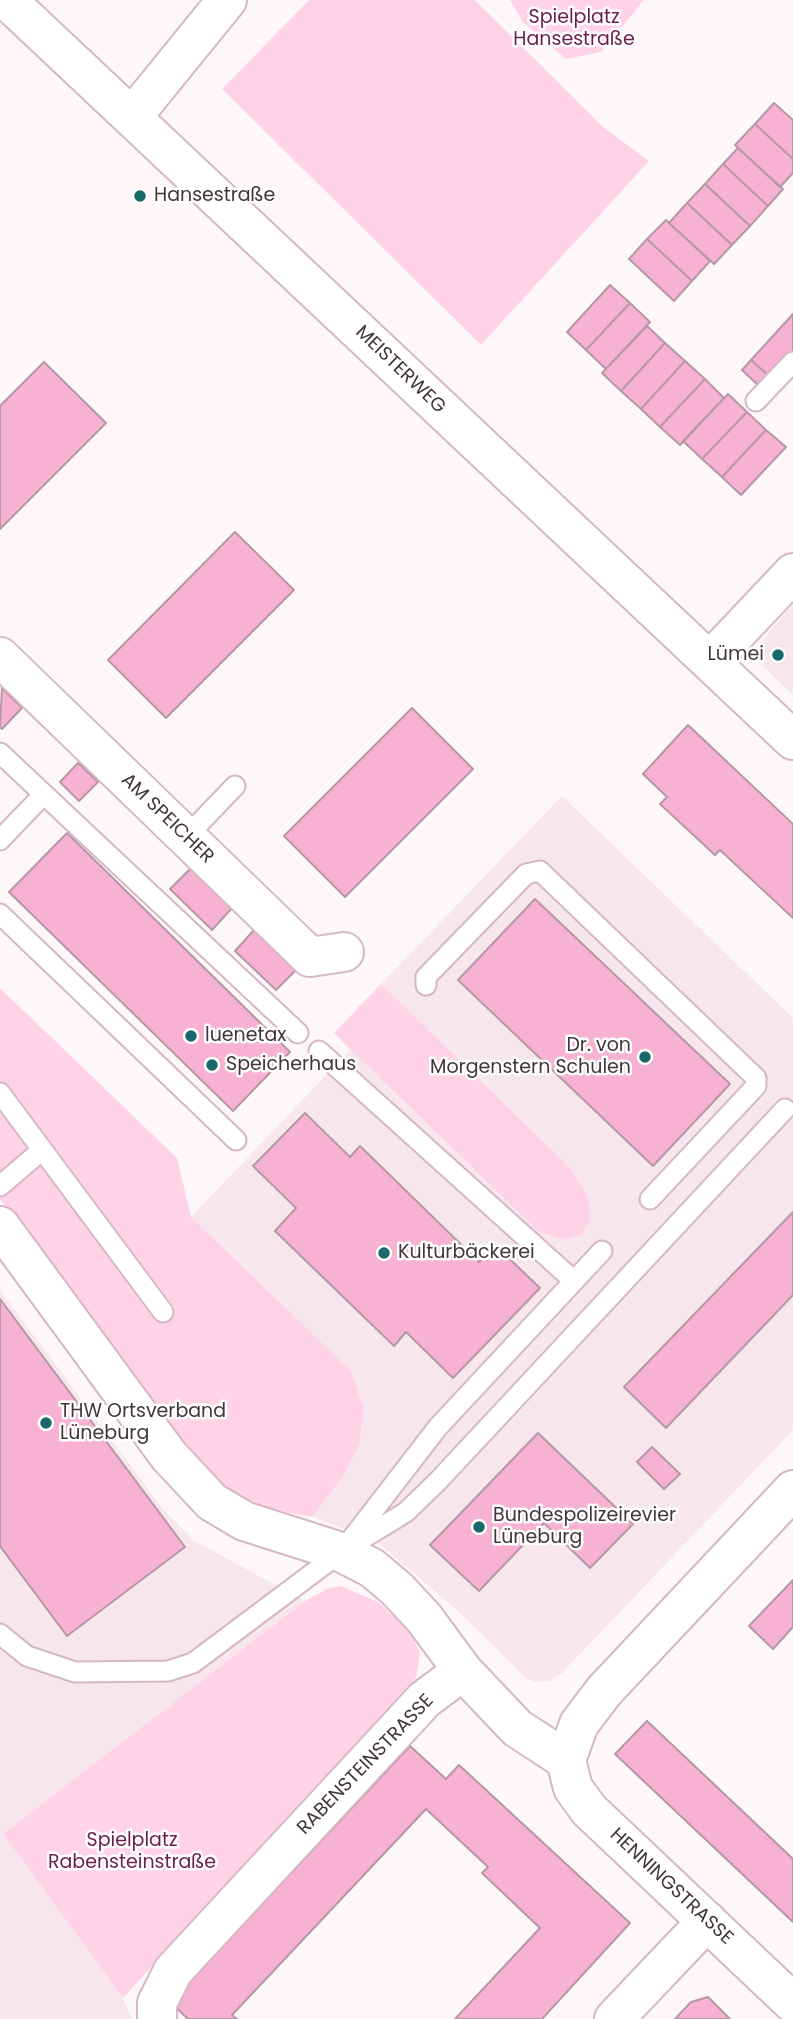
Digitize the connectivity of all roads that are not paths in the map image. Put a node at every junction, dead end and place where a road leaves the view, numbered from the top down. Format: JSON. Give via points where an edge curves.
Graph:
{"nodes":[{"id":1,"x":7,"y":0,"type":"edge"},
{"id":2,"x":228,"y":0,"type":"edge"},
{"id":3,"x":132,"y":117,"type":"junction"},
{"id":4,"x":793,"y":362,"type":"edge"},
{"id":5,"x":756,"y":401,"type":"dead end"},
{"id":6,"x":793,"y":573,"type":"edge"},
{"id":7,"x":0,"y":657,"type":"edge"},
{"id":8,"x":710,"y":661,"type":"junction"},
{"id":9,"x":793,"y":740,"type":"edge"},
{"id":10,"x":0,"y":753,"type":"edge"},
{"id":11,"x":235,"y":786,"type":"dead end"},
{"id":12,"x":43,"y":795,"type":"junction"},
{"id":13,"x":187,"y":837,"type":"junction"},
{"id":14,"x":0,"y":840,"type":"edge"},
{"id":15,"x":0,"y":914,"type":"edge"},
{"id":16,"x":344,"y":952,"type":"dead end"},
{"id":17,"x":426,"y":985,"type":"dead end"},
{"id":18,"x":298,"y":1034,"type":"dead end"},
{"id":19,"x":319,"y":1051,"type":"dead end"},
{"id":20,"x":0,"y":1093,"type":"edge"},
{"id":21,"x":785,"y":1109,"type":"dead end"},
{"id":22,"x":236,"y":1140,"type":"dead end"},
{"id":23,"x":42,"y":1150,"type":"junction"},
{"id":24,"x":0,"y":1186,"type":"edge"},
{"id":25,"x":650,"y":1199,"type":"dead end"},
{"id":26,"x":0,"y":1226,"type":"edge"},
{"id":27,"x":602,"y":1251,"type":"dead end"},
{"id":28,"x":574,"y":1281,"type":"junction"},
{"id":29,"x":163,"y":1312,"type":"dead end"},
{"id":30,"x":793,"y":1490,"type":"edge"},
{"id":31,"x":341,"y":1552,"type":"junction"},
{"id":32,"x":0,"y":1633,"type":"edge"},
{"id":33,"x":463,"y":1671,"type":"junction"},
{"id":34,"x":566,"y":1760,"type":"junction"},
{"id":35,"x":706,"y":1921,"type":"junction"},
{"id":36,"x":793,"y":2003,"type":"edge"},
{"id":37,"x":157,"y":2019,"type":"edge"},
{"id":38,"x":614,"y":2019,"type":"edge"}],
"edges":[{"from":1,"to":3,"type":"street","name":"MEISTERWEG"},
{"from":2,"to":3,"type":"street"},
{"from":3,"to":8,"type":"street","name":"MEISTERWEG"},
{"from":4,"to":5,"type":"lane"},
{"from":6,"to":8,"type":"street"},
{"from":7,"to":13,"type":"street","name":"AM SPEICHER"},
{"from":8,"to":9,"type":"street","name":"MEISTERWEG"},
{"from":10,"to":12,"type":"lane"},
{"from":11,"to":13,"type":"lane"},
{"from":12,"to":14,"type":"lane"},
{"from":12,"to":18,"type":"lane"},
{"from":13,"to":16,"type":"street","name":"AM SPEICHER","via":[[310,957]]},
{"from":15,"to":22,"type":"lane"},
{"from":17,"to":25,"type":"lane","via":[[426,977],[526,874],[540,872],[757,1078],[756,1086]]},
{"from":19,"to":28,"type":"lane"},
{"from":20,"to":23,"type":"lane"},
{"from":21,"to":31,"type":"lane","via":[[438,1481],[406,1512]]},
{"from":23,"to":24,"type":"lane"},
{"from":23,"to":29,"type":"lane"},
{"from":26,"to":31,"type":"street","via":[[169,1456],[205,1494],[244,1521]]},
{"from":27,"to":28,"type":"lane"},
{"from":28,"to":31,"type":"lane","via":[[438,1427]]},
{"from":30,"to":34,"type":"street","via":[[604,1691],[579,1724]]},
{"from":31,"to":32,"type":"lane","via":[[193,1663],[168,1671],[75,1672],[27,1656]]},
{"from":31,"to":33,"type":"street","via":[[397,1589]]},
{"from":33,"to":34,"type":"street","via":[[517,1728]]},
{"from":33,"to":37,"type":"street","name":"RABENSTEINSTRASSE","via":[[425,1699],[173,1971],[157,2003]]},
{"from":34,"to":35,"type":"street","name":"HENNINGSTRASSE","via":[[573,1788],[589,1810]]},
{"from":35,"to":36,"type":"street","name":"HENNINGSTRASSE"},
{"from":35,"to":38,"type":"street"}]}
